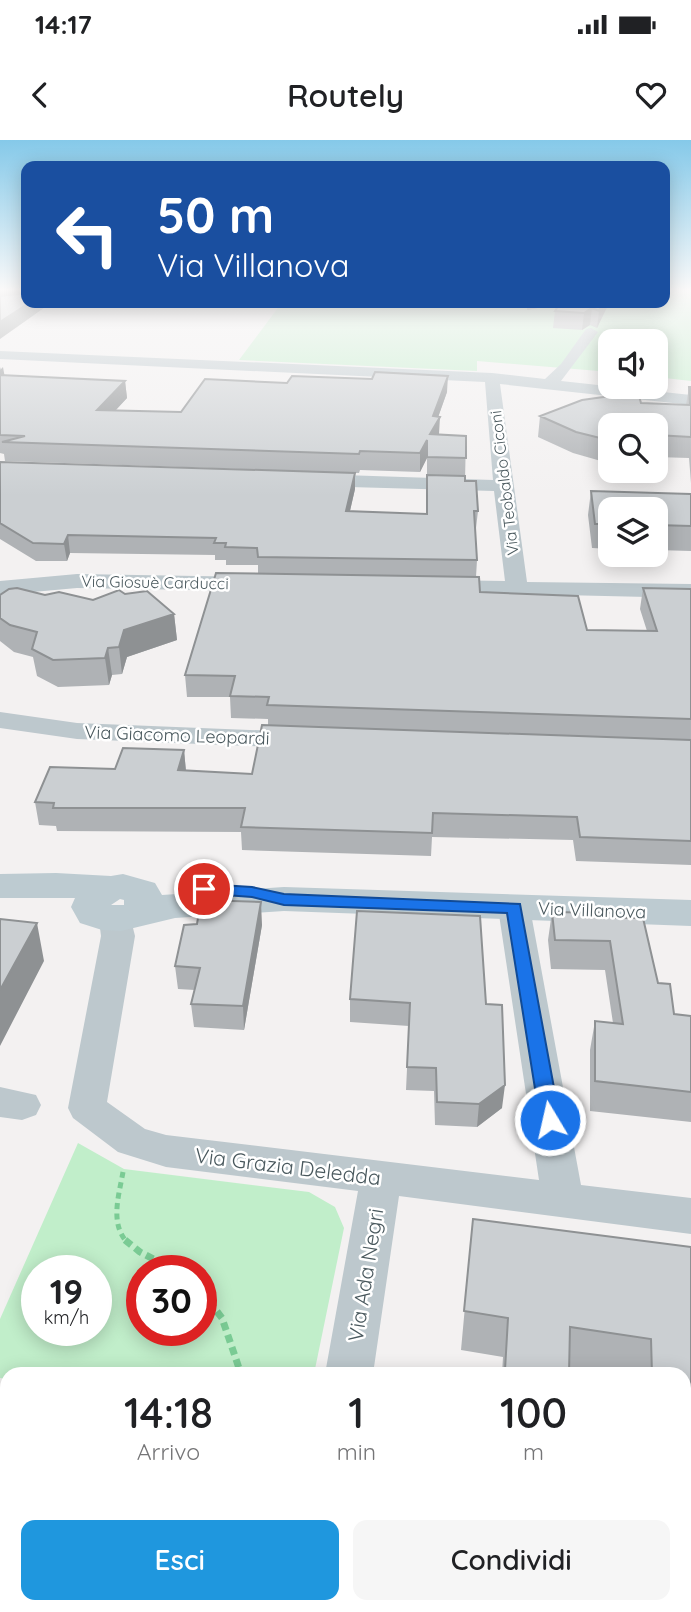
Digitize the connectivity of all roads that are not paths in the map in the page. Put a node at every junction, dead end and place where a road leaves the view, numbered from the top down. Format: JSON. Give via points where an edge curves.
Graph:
{"nodes":[{"id":1,"x":79,"y":359,"type":"edge"},
{"id":2,"x":572,"y":359,"type":"edge"},
{"id":3,"x":492,"y":378,"type":"junction"},
{"id":4,"x":550,"y":383,"type":"junction"},
{"id":5,"x":691,"y":400,"type":"edge"},
{"id":6,"x":293,"y":479,"type":"edge"},
{"id":7,"x":502,"y":486,"type":"junction"},
{"id":8,"x":5,"y":582,"type":"edge"},
{"id":9,"x":283,"y":584,"type":"edge"},
{"id":10,"x":421,"y":587,"type":"edge"},
{"id":11,"x":517,"y":589,"type":"junction"},
{"id":12,"x":691,"y":592,"type":"edge"},
{"id":13,"x":0,"y":720,"type":"edge"},
{"id":14,"x":330,"y":741,"type":"edge"},
{"id":15,"x":0,"y":886,"type":"edge"},
{"id":16,"x":0,"y":893,"type":"edge"},
{"id":17,"x":118,"y":904,"type":"junction"},
{"id":18,"x":514,"y":908,"type":"junction"},
{"id":19,"x":691,"y":913,"type":"edge"},
{"id":20,"x":382,"y":1177,"type":"junction"},
{"id":21,"x":563,"y":1200,"type":"junction"},
{"id":22,"x":691,"y":1216,"type":"edge"},
{"id":23,"x":350,"y":1367,"type":"edge"}],
"edges":[{"from":1,"to":3,"type":"street"},
{"from":2,"to":4,"type":"street"},
{"from":3,"to":4,"type":"street"},
{"from":3,"to":7,"type":"street","name":"Via Teobaldo Ciconi"},
{"from":4,"to":5,"type":"street"},
{"from":6,"to":7,"type":"street"},
{"from":7,"to":11,"type":"street","name":"Via Teobaldo Ciconi"},
{"from":8,"to":9,"type":"street","name":"Via Giosuè Carducci"},
{"from":10,"to":11,"type":"street"},
{"from":11,"to":12,"type":"street"},
{"from":13,"to":14,"type":"street","name":"Via Giacomo Leopardi","via":[[76,731]]},
{"from":15,"to":17,"type":"street","name":"Via Villanova"},
{"from":16,"to":17,"type":"street","name":"Via Villanova"},
{"from":17,"to":18,"type":"street","name":"Via Villanova","via":[[284,900]]},
{"from":17,"to":20,"type":"street","name":"Via Grazia Deledda","via":[[118,936],[86,1108],[132,1141],[166,1151]]},
{"from":18,"to":19,"type":"street","name":"Via Villanova"},
{"from":18,"to":21,"type":"street"},
{"from":20,"to":21,"type":"street","name":"Via Grazia Deledda"},
{"from":20,"to":23,"type":"street","name":"Via Ada Negri"},
{"from":21,"to":22,"type":"street","name":"Via Grazia Deledda"}]}
